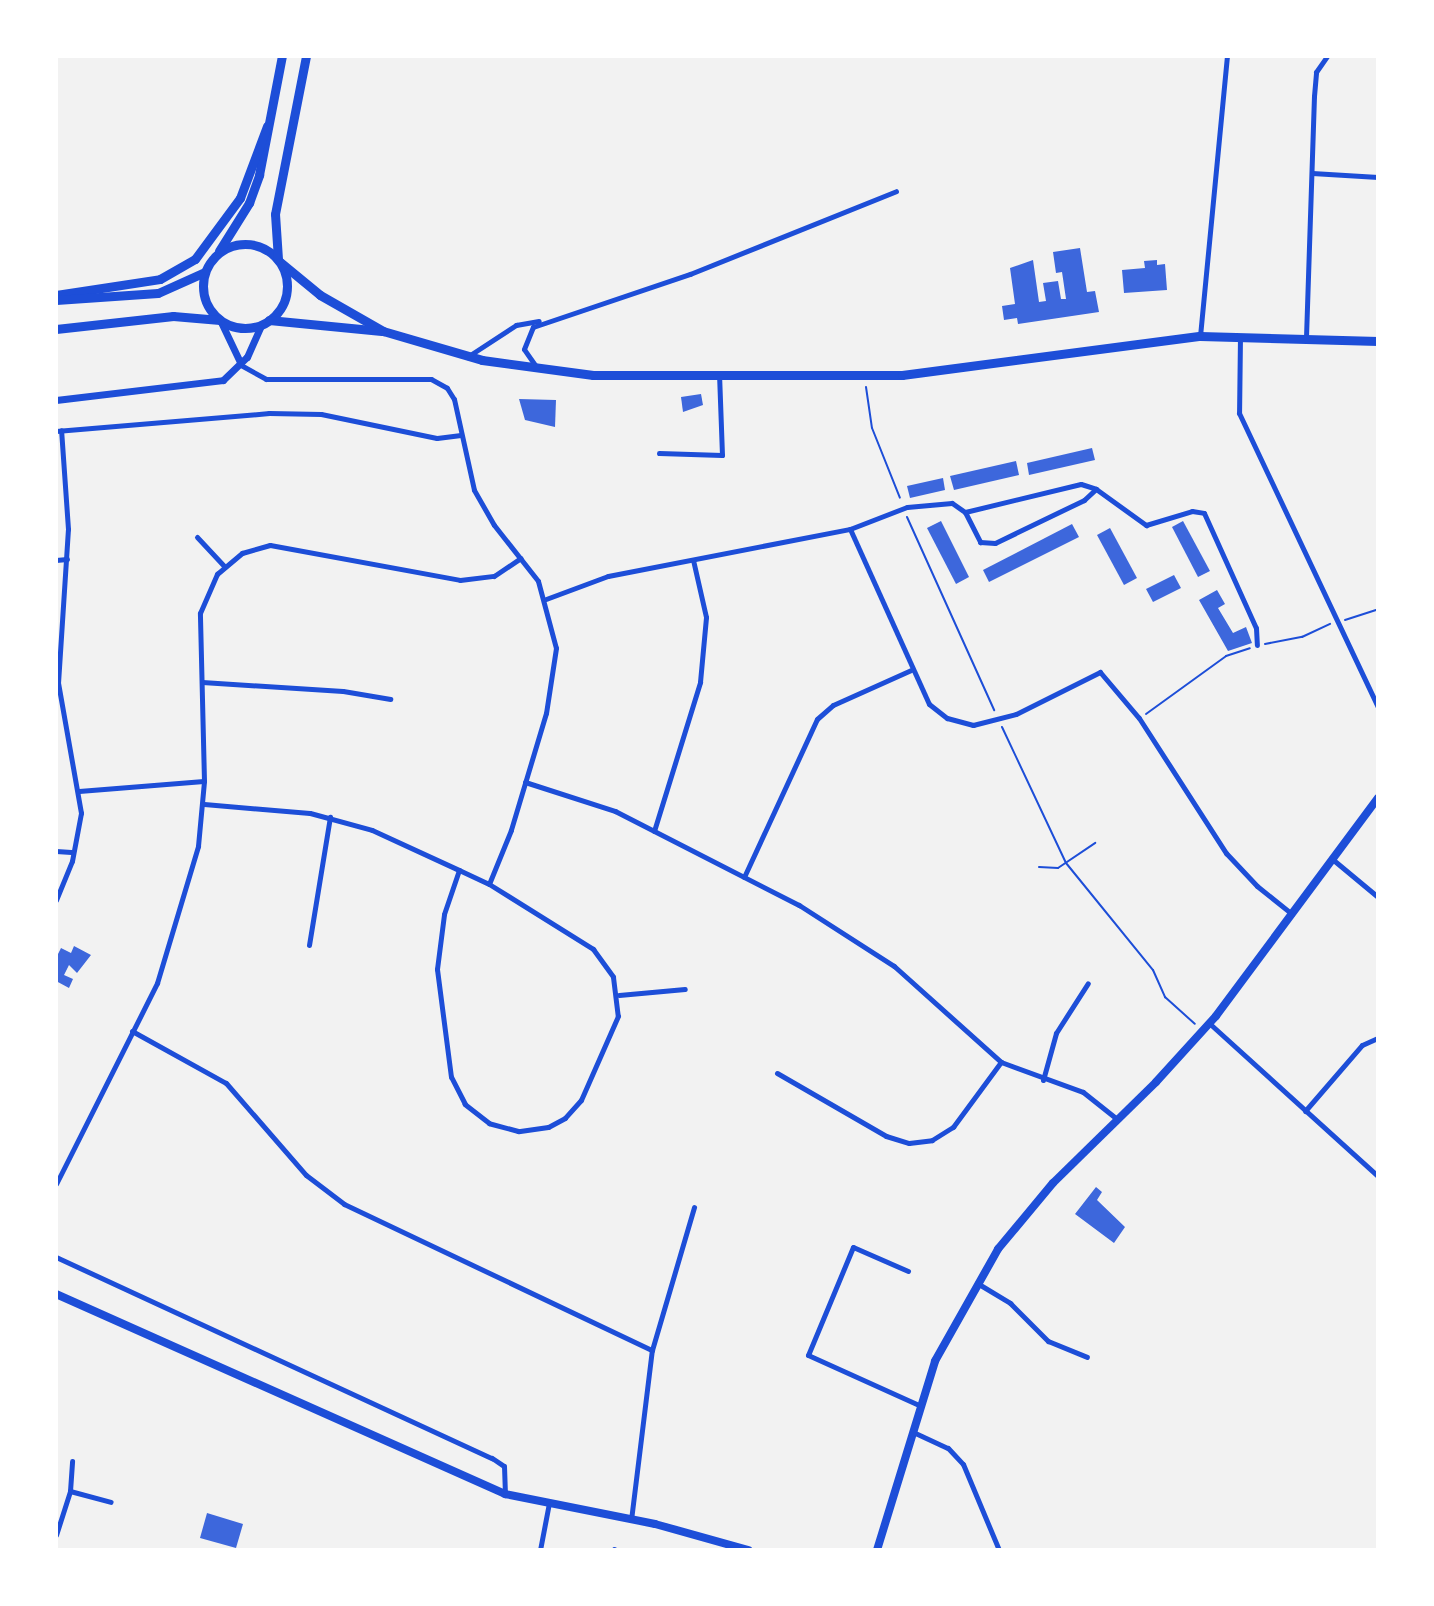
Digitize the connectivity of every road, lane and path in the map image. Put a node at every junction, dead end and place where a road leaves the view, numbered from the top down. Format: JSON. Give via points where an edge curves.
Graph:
{"nodes":[{"id":1,"x":282,"y":56,"type":"edge"},
{"id":2,"x":306,"y":56,"type":"edge"},
{"id":3,"x":1227,"y":56,"type":"edge"},
{"id":4,"x":1326,"y":56,"type":"edge"},
{"id":5,"x":267,"y":127,"type":"junction"},
{"id":6,"x":1312,"y":173,"type":"junction"},
{"id":7,"x":1378,"y":177,"type":"edge"},
{"id":8,"x":896,"y":191,"type":"dead end"},
{"id":9,"x":217,"y":254,"type":"junction"},
{"id":10,"x":279,"y":261,"type":"junction"},
{"id":11,"x":205,"y":272,"type":"junction"},
{"id":12,"x":56,"y":298,"type":"edge"},
{"id":13,"x":556,"y":318,"type":"junction"},
{"id":14,"x":220,"y":320,"type":"junction"},
{"id":15,"x":265,"y":322,"type":"junction"},
{"id":16,"x":56,"y":329,"type":"edge"},
{"id":17,"x":383,"y":331,"type":"junction"},
{"id":18,"x":1240,"y":336,"type":"junction"},
{"id":19,"x":1200,"y":337,"type":"junction"},
{"id":20,"x":1306,"y":337,"type":"junction"},
{"id":21,"x":1378,"y":341,"type":"edge"},
{"id":22,"x":467,"y":357,"type":"junction"},
{"id":23,"x":239,"y":363,"type":"junction"},
{"id":24,"x":540,"y":370,"type":"junction"},
{"id":25,"x":719,"y":375,"type":"junction"},
{"id":26,"x":56,"y":400,"type":"edge"},
{"id":27,"x":58,"y":431,"type":"edge"},
{"id":28,"x":461,"y":435,"type":"junction"},
{"id":29,"x":659,"y":453,"type":"dead end"},
{"id":30,"x":1096,"y":489,"type":"junction"},
{"id":31,"x":965,"y":512,"type":"junction"},
{"id":32,"x":850,"y":529,"type":"junction"},
{"id":33,"x":197,"y":537,"type":"dead end"},
{"id":34,"x":521,"y":558,"type":"junction"},
{"id":35,"x":67,"y":559,"type":"junction"},
{"id":36,"x":56,"y":560,"type":"edge"},
{"id":37,"x":693,"y":560,"type":"junction"},
{"id":38,"x":224,"y":566,"type":"junction"},
{"id":39,"x":546,"y":599,"type":"junction"},
{"id":40,"x":1378,"y":608,"type":"edge"},
{"id":41,"x":1335,"y":622,"type":"junction"},
{"id":42,"x":1257,"y":645,"type":"junction"},
{"id":43,"x":911,"y":670,"type":"junction"},
{"id":44,"x":202,"y":682,"type":"junction"},
{"id":45,"x":57,"y":683,"type":"edge"},
{"id":46,"x":390,"y":699,"type":"dead end"},
{"id":47,"x":1378,"y":707,"type":"edge"},
{"id":48,"x":1139,"y":718,"type":"junction"},
{"id":49,"x":204,"y":780,"type":"junction"},
{"id":50,"x":525,"y":782,"type":"junction"},
{"id":51,"x":79,"y":791,"type":"junction"},
{"id":52,"x":1378,"y":798,"type":"edge"},
{"id":53,"x":204,"y":804,"type":"junction"},
{"id":54,"x":330,"y":817,"type":"junction"},
{"id":55,"x":654,"y":831,"type":"junction"},
{"id":56,"x":1095,"y":843,"type":"dead end"},
{"id":57,"x":56,"y":851,"type":"edge"},
{"id":58,"x":71,"y":852,"type":"junction"},
{"id":59,"x":1331,"y":858,"type":"junction"},
{"id":60,"x":1039,"y":867,"type":"dead end"},
{"id":61,"x":459,"y":870,"type":"junction"},
{"id":62,"x":744,"y":877,"type":"junction"},
{"id":63,"x":489,"y":884,"type":"junction"},
{"id":64,"x":1378,"y":897,"type":"edge"},
{"id":65,"x":56,"y":900,"type":"edge"},
{"id":66,"x":1292,"y":914,"type":"junction"},
{"id":67,"x":309,"y":945,"type":"dead end"},
{"id":68,"x":1088,"y":983,"type":"dead end"},
{"id":69,"x":685,"y":989,"type":"dead end"},
{"id":70,"x":619,"y":995,"type":"junction"},
{"id":71,"x":1209,"y":1023,"type":"junction"},
{"id":72,"x":132,"y":1031,"type":"junction"},
{"id":73,"x":1378,"y":1038,"type":"edge"},
{"id":74,"x":1001,"y":1062,"type":"junction"},
{"id":75,"x":777,"y":1073,"type":"dead end"},
{"id":76,"x":1042,"y":1080,"type":"junction"},
{"id":77,"x":1305,"y":1111,"type":"junction"},
{"id":78,"x":1117,"y":1119,"type":"junction"},
{"id":79,"x":1378,"y":1176,"type":"edge"},
{"id":80,"x":56,"y":1184,"type":"edge"},
{"id":81,"x":694,"y":1207,"type":"dead end"},
{"id":82,"x":56,"y":1257,"type":"edge"},
{"id":83,"x":908,"y":1271,"type":"dead end"},
{"id":84,"x":977,"y":1283,"type":"junction"},
{"id":85,"x":56,"y":1294,"type":"edge"},
{"id":86,"x":652,"y":1350,"type":"junction"},
{"id":87,"x":1087,"y":1357,"type":"dead end"},
{"id":88,"x":921,"y":1406,"type":"junction"},
{"id":89,"x":913,"y":1432,"type":"junction"},
{"id":90,"x":72,"y":1461,"type":"dead end"},
{"id":91,"x":69,"y":1491,"type":"junction"},
{"id":92,"x":505,"y":1494,"type":"junction"},
{"id":93,"x":111,"y":1502,"type":"dead end"},
{"id":94,"x":549,"y":1503,"type":"junction"},
{"id":95,"x":631,"y":1520,"type":"junction"},
{"id":96,"x":56,"y":1535,"type":"edge"},
{"id":97,"x":540,"y":1550,"type":"edge"},
{"id":98,"x":748,"y":1550,"type":"edge"},
{"id":99,"x":877,"y":1550,"type":"edge"},
{"id":100,"x":999,"y":1550,"type":"edge"}],
"edges":[{"from":1,"to":5,"type":"main road"},
{"from":2,"to":10,"type":"main road","via":[[275,214]]},
{"from":3,"to":19,"type":"street"},
{"from":4,"to":6,"type":"street","via":[[1316,72]]},
{"from":5,"to":9,"type":"main road","via":[[267,149],[249,202]]},
{"from":5,"to":12,"type":"main road","via":[[240,198],[195,259],[160,279]]},
{"from":6,"to":7,"type":"street"},
{"from":6,"to":20,"type":"street"},
{"from":8,"to":13,"type":"street","via":[[690,274]]},
{"from":9,"to":10,"type":"main road","via":[[248,244]]},
{"from":9,"to":11,"type":"main road"},
{"from":10,"to":15,"type":"main road","via":[[286,296]]},
{"from":10,"to":17,"type":"main road","via":[[320,295]]},
{"from":11,"to":12,"type":"main road","via":[[158,293]]},
{"from":11,"to":14,"type":"main road","via":[[204,296]]},
{"from":13,"to":22,"type":"street","via":[[516,325]]},
{"from":13,"to":24,"type":"street","via":[[533,327],[526,335],[527,357]]},
{"from":14,"to":15,"type":"main road","via":[[238,327]]},
{"from":14,"to":16,"type":"main road","via":[[173,316]]},
{"from":14,"to":23,"type":"street"},
{"from":15,"to":17,"type":"main road"},
{"from":15,"to":23,"type":"street","via":[[247,357]]},
{"from":17,"to":22,"type":"main road"},
{"from":18,"to":19,"type":"main road"},
{"from":18,"to":20,"type":"main road"},
{"from":18,"to":41,"type":"street","via":[[1239,413]]},
{"from":19,"to":25,"type":"main road","via":[[910,374]]},
{"from":20,"to":21,"type":"main road"},
{"from":22,"to":24,"type":"main road"},
{"from":23,"to":26,"type":"street","via":[[216,382]]},
{"from":23,"to":28,"type":"street","via":[[268,379],[431,379],[447,387],[455,401]]},
{"from":24,"to":25,"type":"main road"},
{"from":25,"to":29,"type":"street","via":[[722,456]]},
{"from":27,"to":28,"type":"street","via":[[269,413],[321,414],[437,438]]},
{"from":27,"to":35,"type":"street"},
{"from":28,"to":34,"type":"street","via":[[477,498]]},
{"from":30,"to":31,"type":"street","via":[[1081,484]]},
{"from":30,"to":31,"type":"street","via":[[1084,500],[995,543],[980,541]]},
{"from":30,"to":42,"type":"street","via":[[1146,525],[1192,511],[1204,513],[1256,628]]},
{"from":31,"to":32,"type":"street","via":[[952,503],[907,507]]},
{"from":32,"to":37,"type":"street"},
{"from":32,"to":43,"type":"street"},
{"from":33,"to":38,"type":"street"},
{"from":34,"to":38,"type":"street","via":[[499,574],[474,580],[280,545],[249,550]]},
{"from":34,"to":39,"type":"street"},
{"from":35,"to":36,"type":"street"},
{"from":35,"to":45,"type":"street"},
{"from":37,"to":39,"type":"street","via":[[608,576]]},
{"from":37,"to":55,"type":"street","via":[[706,617],[701,682]]},
{"from":38,"to":44,"type":"street","via":[[202,603]]},
{"from":39,"to":50,"type":"street","via":[[555,637],[556,669]]},
{"from":40,"to":41,"type":"path"},
{"from":41,"to":42,"type":"path","via":[[1302,637]]},
{"from":41,"to":47,"type":"street"},
{"from":42,"to":48,"type":"path","via":[[1226,656]]},
{"from":43,"to":48,"type":"street","via":[[929,704],[947,718],[973,725],[1016,714],[1093,672],[1108,677]]},
{"from":43,"to":62,"type":"street","via":[[833,705],[817,719]]},
{"from":44,"to":46,"type":"street","via":[[343,691]]},
{"from":44,"to":49,"type":"street"},
{"from":45,"to":51,"type":"street"},
{"from":48,"to":66,"type":"street","via":[[1226,853]]},
{"from":49,"to":51,"type":"street"},
{"from":49,"to":53,"type":"street"},
{"from":50,"to":55,"type":"street","via":[[615,811]]},
{"from":50,"to":63,"type":"street"},
{"from":51,"to":58,"type":"street","via":[[81,813]]},
{"from":52,"to":59,"type":"main road"},
{"from":53,"to":54,"type":"street"},
{"from":53,"to":72,"type":"street","via":[[198,846],[157,983]]},
{"from":54,"to":61,"type":"street"},
{"from":54,"to":67,"type":"street"},
{"from":55,"to":62,"type":"street"},
{"from":56,"to":60,"type":"path","via":[[1058,868]]},
{"from":57,"to":58,"type":"street"},
{"from":58,"to":65,"type":"street","via":[[72,861]]},
{"from":59,"to":64,"type":"street"},
{"from":59,"to":66,"type":"main road"},
{"from":61,"to":63,"type":"street"},
{"from":61,"to":70,"type":"street","via":[[444,914],[437,969],[452,1077],[465,1104],[480,1118],[518,1132],[538,1130],[565,1118],[581,1100],[606,1049],[618,1016]]},
{"from":62,"to":74,"type":"street","via":[[862,944]]},
{"from":63,"to":70,"type":"street","via":[[593,949],[608,967]]},
{"from":66,"to":71,"type":"main road"},
{"from":68,"to":76,"type":"street","via":[[1056,1033]]},
{"from":69,"to":70,"type":"street"},
{"from":71,"to":77,"type":"street"},
{"from":71,"to":78,"type":"main road"},
{"from":72,"to":80,"type":"street"},
{"from":72,"to":86,"type":"street","via":[[226,1083],[306,1175],[344,1205]]},
{"from":73,"to":77,"type":"street","via":[[1362,1045]]},
{"from":74,"to":75,"type":"street","via":[[953,1127],[932,1140],[909,1143],[886,1136]]},
{"from":74,"to":76,"type":"street"},
{"from":76,"to":78,"type":"street","via":[[1083,1092]]},
{"from":77,"to":79,"type":"street"},
{"from":78,"to":84,"type":"main road","via":[[1026,1213]]},
{"from":81,"to":86,"type":"street"},
{"from":82,"to":92,"type":"street","via":[[492,1458],[504,1466]]},
{"from":83,"to":88,"type":"street","via":[[853,1247],[808,1355]]},
{"from":84,"to":87,"type":"street","via":[[1010,1303],[1048,1341]]},
{"from":84,"to":88,"type":"main road","via":[[934,1361]]},
{"from":85,"to":92,"type":"main road"},
{"from":86,"to":95,"type":"street"},
{"from":88,"to":89,"type":"main road"},
{"from":89,"to":99,"type":"main road"},
{"from":89,"to":100,"type":"street","via":[[948,1448],[963,1464]]},
{"from":90,"to":91,"type":"street"},
{"from":91,"to":93,"type":"street"},
{"from":91,"to":96,"type":"street"},
{"from":92,"to":94,"type":"main road"},
{"from":94,"to":95,"type":"main road"},
{"from":94,"to":97,"type":"street"},
{"from":95,"to":98,"type":"main road"}]}
